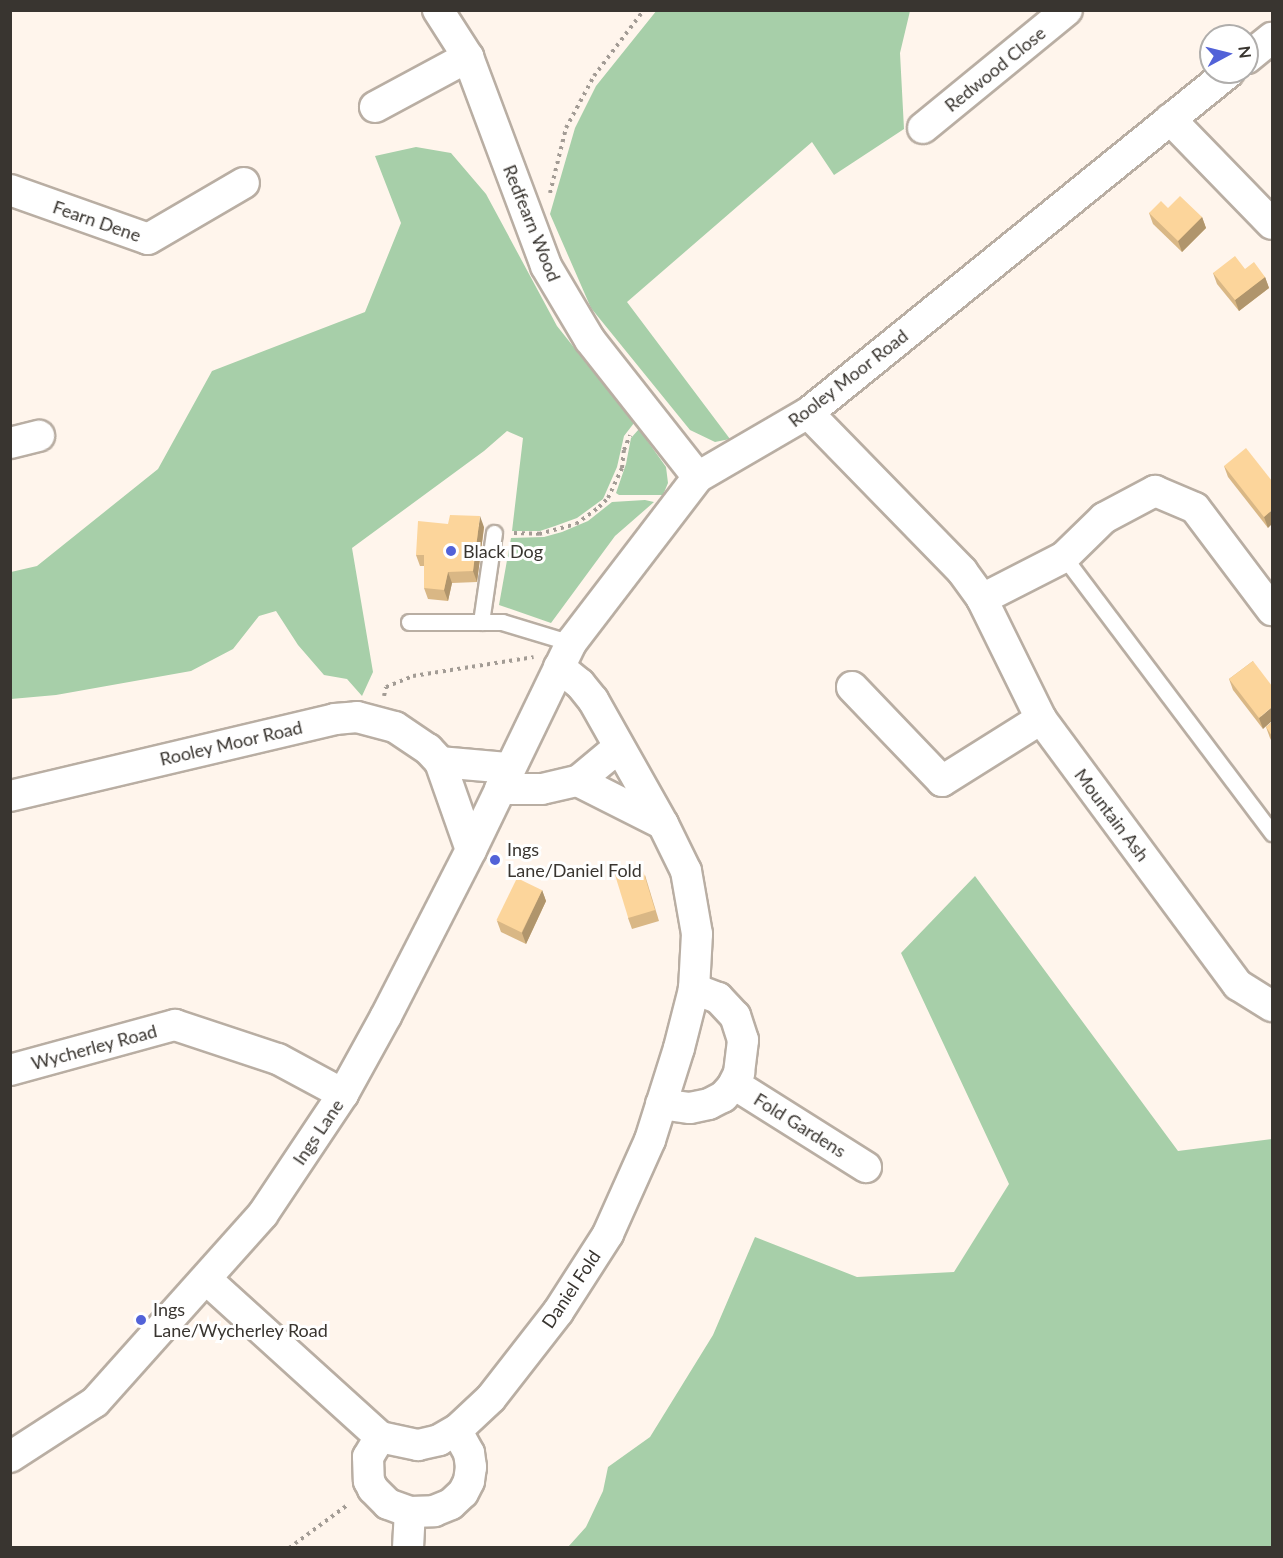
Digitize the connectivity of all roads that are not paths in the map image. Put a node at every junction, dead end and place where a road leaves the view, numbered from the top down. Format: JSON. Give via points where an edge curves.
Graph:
{"nodes":[{"id":1,"x":438,"y":10,"type":"edge"},
{"id":2,"x":1067,"y":10,"type":"edge"},
{"id":3,"x":1272,"y":38,"type":"edge"},
{"id":4,"x":1259,"y":48,"type":"edge"},
{"id":5,"x":468,"y":57,"type":"junction"},
{"id":6,"x":1214,"y":84,"type":"edge"},
{"id":7,"x":375,"y":107,"type":"dead end"},
{"id":8,"x":1170,"y":119,"type":"junction"},
{"id":9,"x":923,"y":128,"type":"dead end"},
{"id":10,"x":244,"y":183,"type":"dead end"},
{"id":11,"x":10,"y":190,"type":"edge"},
{"id":12,"x":1272,"y":224,"type":"edge"},
{"id":13,"x":808,"y":413,"type":"junction"},
{"id":14,"x":698,"y":477,"type":"junction"},
{"id":15,"x":494,"y":533,"type":"road end"},
{"id":16,"x":1064,"y":556,"type":"junction"},
{"id":17,"x":982,"y":599,"type":"junction"},
{"id":18,"x":1272,"y":610,"type":"edge"},
{"id":19,"x":409,"y":622,"type":"dead end"},
{"id":20,"x":481,"y":622,"type":"junction"},
{"id":21,"x":565,"y":655,"type":"junction"},
{"id":22,"x":852,"y":687,"type":"dead end"},
{"id":23,"x":1041,"y":719,"type":"junction"},
{"id":24,"x":528,"y":732,"type":"joint"},
{"id":25,"x":619,"y":747,"type":"junction"},
{"id":26,"x":440,"y":762,"type":"junction"},
{"id":27,"x":505,"y":778,"type":"junction"},
{"id":28,"x":578,"y":782,"type":"junction"},
{"id":29,"x":10,"y":796,"type":"edge"},
{"id":30,"x":663,"y":824,"type":"junction"},
{"id":31,"x":1272,"y":833,"type":"edge"},
{"id":32,"x":471,"y":849,"type":"junction"},
{"id":33,"x":694,"y":989,"type":"junction"},
{"id":34,"x":1272,"y":1006,"type":"edge"},
{"id":35,"x":10,"y":1070,"type":"edge"},
{"id":36,"x":734,"y":1084,"type":"junction"},
{"id":37,"x":343,"y":1094,"type":"junction"},
{"id":38,"x":661,"y":1104,"type":"junction"},
{"id":39,"x":866,"y":1167,"type":"dead end"},
{"id":40,"x":206,"y":1279,"type":"junction"},
{"id":41,"x":456,"y":1430,"type":"junction"},
{"id":42,"x":380,"y":1437,"type":"junction"},
{"id":43,"x":10,"y":1457,"type":"edge"},
{"id":44,"x":410,"y":1512,"type":"junction"},
{"id":45,"x":408,"y":1548,"type":"edge"}],
"edges":[{"from":1,"to":5,"type":"street","name":"Redfearn Wood"},
{"from":2,"to":9,"type":"street","name":"Redwood Close"},
{"from":3,"to":4,"type":"street"},
{"from":5,"to":7,"type":"street"},
{"from":5,"to":14,"type":"street","name":"Redfearn Wood","via":[[546,266],[590,340]]},
{"from":6,"to":8,"type":"street","name":"Rooley Moor Road"},
{"from":8,"to":12,"type":"street"},
{"from":8,"to":13,"type":"street","name":"Rooley Moor Road"},
{"from":10,"to":11,"type":"street","name":"Fearn Dene","via":[[148,239]]},
{"from":13,"to":14,"type":"street","name":"Rooley Moor Road"},
{"from":13,"to":17,"type":"street","name":"Mountain Ash","via":[[962,571]]},
{"from":14,"to":21,"type":"street","name":"Rooley Moor Road"},
{"from":15,"to":20,"type":"lane"},
{"from":16,"to":17,"type":"street"},
{"from":16,"to":18,"type":"street","via":[[1104,518],[1155,492],[1195,508]]},
{"from":16,"to":31,"type":"lane"},
{"from":17,"to":23,"type":"street","name":"Mountain Ash"},
{"from":19,"to":20,"type":"lane"},
{"from":20,"to":21,"type":"lane","via":[[502,622]]},
{"from":21,"to":24,"type":"street","name":"Rooley Moor Road"},
{"from":21,"to":25,"type":"street","name":"Daniel Fold"},
{"from":22,"to":23,"type":"street","via":[[942,781]]},
{"from":23,"to":34,"type":"street","name":"Mountain Ash","via":[[1238,985]]},
{"from":24,"to":27,"type":"street","name":"Ings Lane"},
{"from":25,"to":28,"type":"street"},
{"from":25,"to":30,"type":"street","name":"Daniel Fold"},
{"from":26,"to":27,"type":"street"},
{"from":26,"to":29,"type":"street","name":"Rooley Moor Road","via":[[411,737],[376,720],[335,718]]},
{"from":26,"to":32,"type":"street","name":"Rooley Moor Road"},
{"from":27,"to":28,"type":"street","via":[[516,791]]},
{"from":27,"to":32,"type":"street","name":"Ings Lane"},
{"from":28,"to":30,"type":"street"},
{"from":30,"to":33,"type":"street","name":"Daniel Fold","via":[[687,871],[697,934]]},
{"from":32,"to":37,"type":"street","name":"Ings Lane"},
{"from":33,"to":36,"type":"street","name":"Fold Gardens","via":[[718,998],[740,1027],[742,1057]]},
{"from":33,"to":38,"type":"street","name":"Daniel Fold"},
{"from":35,"to":37,"type":"street","name":"Wycherley Road","via":[[175,1025],[278,1059]]},
{"from":36,"to":38,"type":"street","name":"Fold Gardens","via":[[723,1097],[709,1104],[690,1108]]},
{"from":36,"to":39,"type":"street","name":"Fold Gardens"},
{"from":37,"to":40,"type":"street","name":"Ings Lane","via":[[263,1214]]},
{"from":38,"to":41,"type":"street","name":"Daniel Fold","via":[[650,1140],[608,1234],[558,1312],[491,1398]]},
{"from":40,"to":42,"type":"street"},
{"from":40,"to":43,"type":"street","name":"Ings Lane","via":[[95,1402]]},
{"from":41,"to":42,"type":"street","name":"Daniel Fold","via":[[439,1440],[418,1445]]},
{"from":41,"to":44,"type":"street","via":[[465,1444],[471,1467],[463,1493],[451,1504],[434,1511]]},
{"from":42,"to":44,"type":"street","via":[[368,1456],[373,1489],[388,1504]]},
{"from":44,"to":45,"type":"street"}]}
